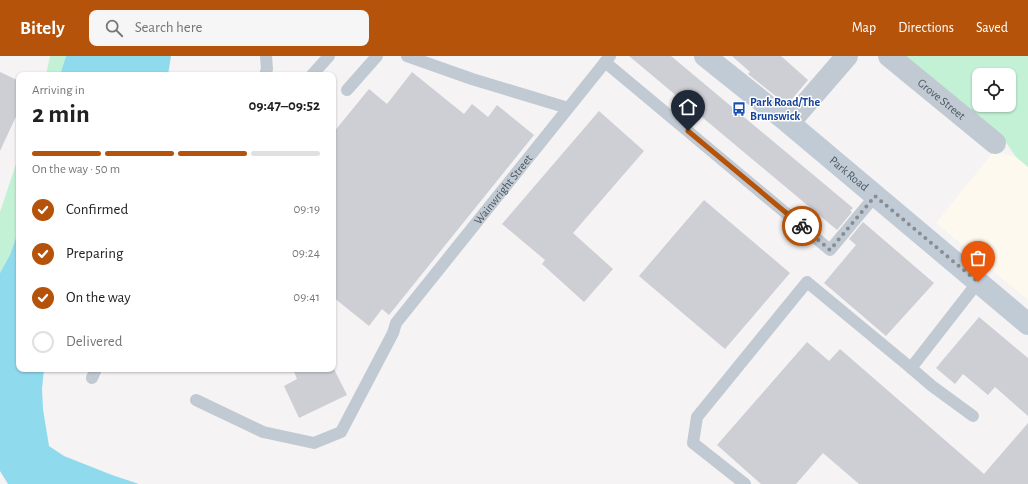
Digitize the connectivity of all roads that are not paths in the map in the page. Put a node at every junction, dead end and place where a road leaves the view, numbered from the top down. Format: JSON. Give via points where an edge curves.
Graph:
{"nodes":[{"id":1,"x":266,"y":56,"type":"edge"},
{"id":2,"x":329,"y":56,"type":"edge"},
{"id":3,"x":377,"y":56,"type":"edge"},
{"id":4,"x":407,"y":56,"type":"edge"},
{"id":5,"x":705,"y":56,"type":"edge"},
{"id":6,"x":847,"y":56,"type":"edge"},
{"id":7,"x":889,"y":56,"type":"edge"},
{"id":8,"x":607,"y":59,"type":"edge"},
{"id":9,"x":266,"y":72,"type":"edge"},
{"id":10,"x":315,"y":72,"type":"edge"},
{"id":11,"x":348,"y":90,"type":"dead end"},
{"id":12,"x":568,"y":108,"type":"junction"},
{"id":13,"x":788,"y":124,"type":"junction"},
{"id":14,"x":995,"y":143,"type":"dead end"},
{"id":15,"x":875,"y":196,"type":"junction"},
{"id":16,"x":978,"y":282,"type":"junction"},
{"id":17,"x":1028,"y":324,"type":"edge"},
{"id":18,"x":911,"y":368,"type":"junction"},
{"id":19,"x":196,"y":400,"type":"dead end"},
{"id":20,"x":973,"y":416,"type":"dead end"},
{"id":21,"x":745,"y":484,"type":"edge"}],
"edges":[{"from":1,"to":9,"type":"lane"},
{"from":2,"to":10,"type":"lane"},
{"from":3,"to":11,"type":"lane"},
{"from":4,"to":12,"type":"lane"},
{"from":5,"to":13,"type":"main road","name":"Park Road"},
{"from":6,"to":13,"type":"street"},
{"from":7,"to":14,"type":"street","name":"Grove Street"},
{"from":8,"to":12,"type":"lane","name":"Wainwright Street"},
{"from":8,"to":15,"type":"lane","via":[[830,250]]},
{"from":12,"to":19,"type":"lane","name":"Wainwright Street","via":[[396,323],[341,432],[314,443],[262,432]]},
{"from":13,"to":15,"type":"main road","name":"Park Road"},
{"from":15,"to":16,"type":"main road","name":"Park Road"},
{"from":16,"to":17,"type":"main road","name":"Park Road"},
{"from":16,"to":18,"type":"lane"},
{"from":18,"to":20,"type":"lane"},
{"from":18,"to":21,"type":"lane","via":[[807,282],[697,417],[693,444]]}]}
